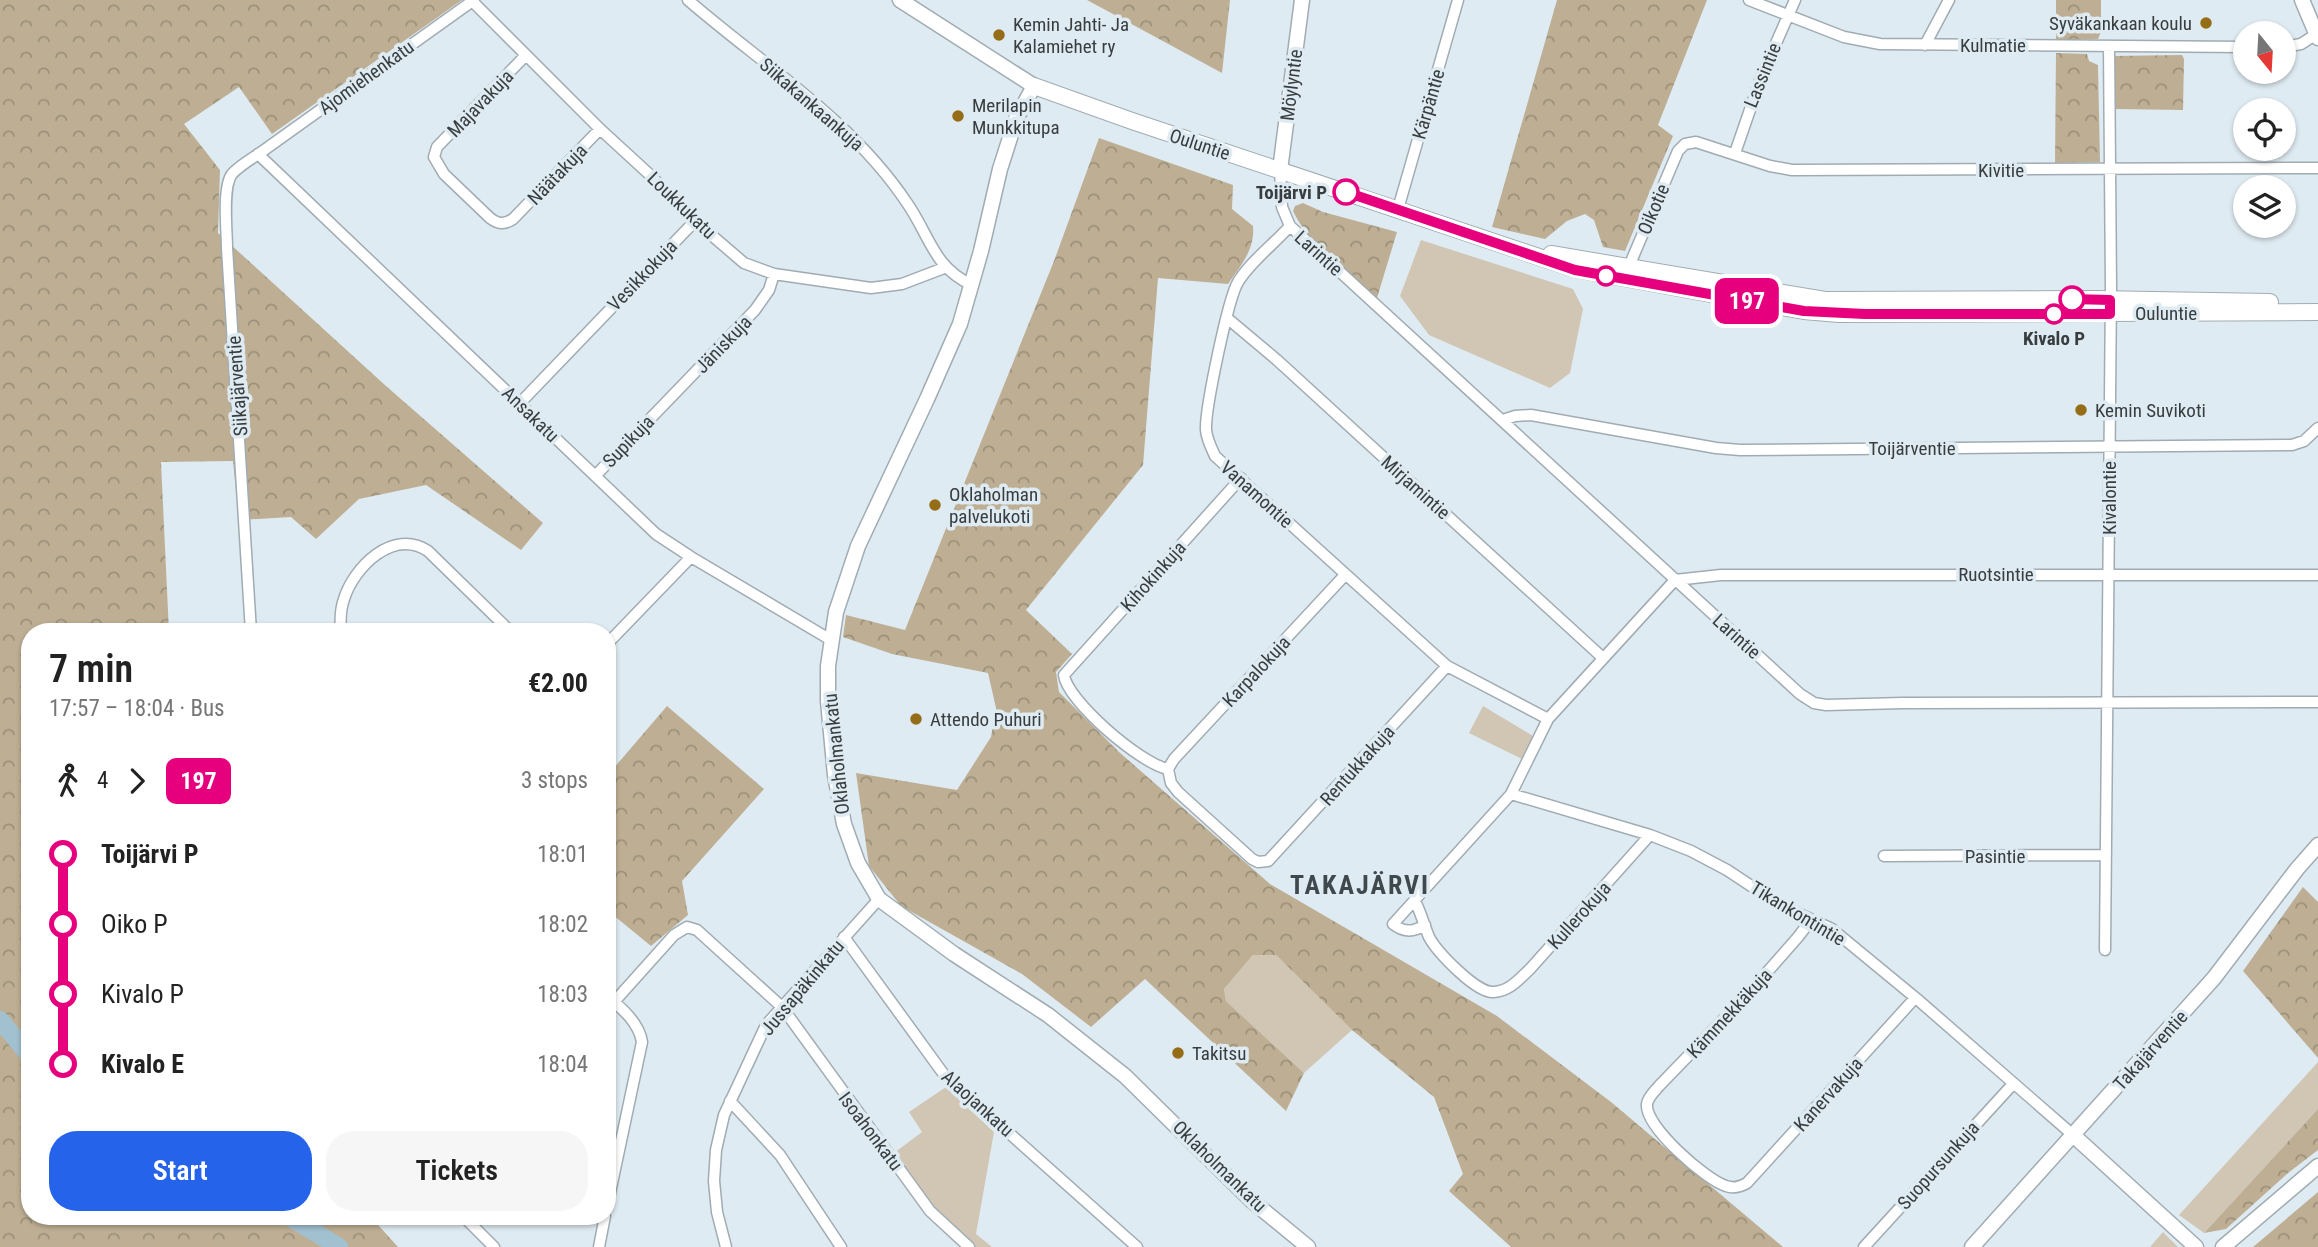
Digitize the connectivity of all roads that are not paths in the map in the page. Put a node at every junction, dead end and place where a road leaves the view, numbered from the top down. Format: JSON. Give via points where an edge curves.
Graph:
{"nodes":[{"id":1,"x":473,"y":0,"type":"edge"},
{"id":2,"x":688,"y":0,"type":"edge"},
{"id":3,"x":900,"y":0,"type":"edge"},
{"id":4,"x":1302,"y":0,"type":"edge"},
{"id":5,"x":1458,"y":0,"type":"edge"},
{"id":6,"x":1749,"y":0,"type":"edge"},
{"id":7,"x":1795,"y":0,"type":"edge"},
{"id":8,"x":1949,"y":0,"type":"edge"},
{"id":9,"x":2302,"y":0,"type":"edge"},
{"id":10,"x":1788,"y":14,"type":"junction"},
{"id":11,"x":2317,"y":35,"type":"edge"},
{"id":12,"x":1925,"y":45,"type":"junction"},
{"id":13,"x":2109,"y":46,"type":"junction"},
{"id":14,"x":2296,"y":46,"type":"edge"},
{"id":15,"x":2233,"y":47,"type":"edge"},
{"id":16,"x":526,"y":55,"type":"junction"},
{"id":17,"x":1034,"y":86,"type":"junction"},
{"id":18,"x":600,"y":129,"type":"junction"},
{"id":19,"x":1688,"y":142,"type":"joint"},
{"id":20,"x":1735,"y":153,"type":"junction"},
{"id":21,"x":258,"y":154,"type":"junction"},
{"id":22,"x":2318,"y":169,"type":"edge"},
{"id":23,"x":1280,"y":170,"type":"junction"},
{"id":24,"x":2109,"y":170,"type":"junction"},
{"id":25,"x":1398,"y":209,"type":"junction"},
{"id":26,"x":513,"y":219,"type":"joint"},
{"id":27,"x":695,"y":221,"type":"junction"},
{"id":28,"x":1290,"y":226,"type":"junction"},
{"id":29,"x":944,"y":268,"type":"junction"},
{"id":30,"x":1627,"y":273,"type":"junction"},
{"id":31,"x":774,"y":274,"type":"junction"},
{"id":32,"x":972,"y":285,"type":"junction"},
{"id":33,"x":2318,"y":302,"type":"edge"},
{"id":34,"x":2110,"y":307,"type":"junction"},
{"id":35,"x":2318,"y":312,"type":"edge"},
{"id":36,"x":1227,"y":318,"type":"junction"},
{"id":37,"x":520,"y":403,"type":"junction"},
{"id":38,"x":662,"y":407,"type":"joint"},
{"id":39,"x":1503,"y":420,"type":"junction"},
{"id":40,"x":2318,"y":428,"type":"edge"},
{"id":41,"x":2109,"y":446,"type":"junction"},
{"id":42,"x":595,"y":476,"type":"junction"},
{"id":43,"x":1241,"y":478,"type":"junction"},
{"id":44,"x":691,"y":557,"type":"junction"},
{"id":45,"x":2109,"y":574,"type":"junction"},
{"id":46,"x":1345,"y":575,"type":"junction"},
{"id":47,"x":2318,"y":575,"type":"edge"},
{"id":48,"x":1675,"y":580,"type":"junction"},
{"id":49,"x":250,"y":623,"type":"edge"},
{"id":50,"x":341,"y":623,"type":"edge"},
{"id":51,"x":502,"y":623,"type":"edge"},
{"id":52,"x":616,"y":635,"type":"edge"},
{"id":53,"x":831,"y":640,"type":"junction"},
{"id":54,"x":1603,"y":658,"type":"junction"},
{"id":55,"x":1447,"y":666,"type":"junction"},
{"id":56,"x":2318,"y":702,"type":"edge"},
{"id":57,"x":2108,"y":704,"type":"junction"},
{"id":58,"x":1548,"y":719,"type":"junction"},
{"id":59,"x":1168,"y":769,"type":"junction"},
{"id":60,"x":1511,"y":794,"type":"junction"},
{"id":61,"x":1650,"y":835,"type":"junction"},
{"id":62,"x":2318,"y":845,"type":"edge"},
{"id":63,"x":2106,"y":855,"type":"junction"},
{"id":64,"x":1884,"y":856,"type":"dead end"},
{"id":65,"x":879,"y":899,"type":"junction"},
{"id":66,"x":1415,"y":901,"type":"junction"},
{"id":67,"x":1811,"y":920,"type":"junction"},
{"id":68,"x":1425,"y":925,"type":"junction"},
{"id":69,"x":844,"y":937,"type":"junction"},
{"id":70,"x":2105,"y":950,"type":"dead end"},
{"id":71,"x":616,"y":993,"type":"edge"},
{"id":72,"x":1916,"y":998,"type":"junction"},
{"id":73,"x":616,"y":1005,"type":"edge"},
{"id":74,"x":782,"y":1007,"type":"junction"},
{"id":75,"x":2013,"y":1084,"type":"junction"},
{"id":76,"x":730,"y":1101,"type":"junction"},
{"id":77,"x":2073,"y":1135,"type":"junction"},
{"id":78,"x":616,"y":1164,"type":"edge"},
{"id":79,"x":2318,"y":1166,"type":"edge"},
{"id":80,"x":1739,"y":1187,"type":"joint"},
{"id":81,"x":472,"y":1225,"type":"edge"},
{"id":82,"x":603,"y":1225,"type":"edge"},
{"id":83,"x":494,"y":1247,"type":"edge"},
{"id":84,"x":599,"y":1247,"type":"edge"},
{"id":85,"x":726,"y":1247,"type":"edge"},
{"id":86,"x":841,"y":1247,"type":"edge"},
{"id":87,"x":969,"y":1247,"type":"edge"},
{"id":88,"x":1137,"y":1247,"type":"edge"},
{"id":89,"x":1308,"y":1247,"type":"edge"},
{"id":90,"x":1864,"y":1247,"type":"edge"},
{"id":91,"x":1972,"y":1247,"type":"edge"},
{"id":92,"x":2196,"y":1247,"type":"edge"},
{"id":93,"x":2223,"y":1247,"type":"edge"}],
"edges":[{"from":1,"to":16,"type":"street","name":"Loukkukatu"},
{"from":1,"to":21,"type":"street","name":"Ajomiehenkatu"},
{"from":2,"to":29,"type":"street","name":"Siikakankaankuja","via":[[861,144],[904,198]]},
{"from":3,"to":17,"type":"street","name":"Ouluntie"},
{"from":4,"to":23,"type":"street","name":"Möylyntie"},
{"from":5,"to":25,"type":"street","name":"Kärpäntie"},
{"from":6,"to":10,"type":"street","name":"Kulmatie"},
{"from":7,"to":10,"type":"street","name":"Lassintie"},
{"from":8,"to":12,"type":"street"},
{"from":9,"to":11,"type":"street"},
{"from":10,"to":12,"type":"street","name":"Kulmatie","via":[[1844,37]]},
{"from":10,"to":20,"type":"street","name":"Lassintie"},
{"from":11,"to":14,"type":"street"},
{"from":12,"to":13,"type":"street","name":"Kulmatie"},
{"from":13,"to":15,"type":"street","name":"Kulmatie"},
{"from":13,"to":24,"type":"street","name":"Kivalontie"},
{"from":16,"to":18,"type":"street","name":"Loukkukatu"},
{"from":16,"to":26,"type":"street","name":"Majavakuja","via":[[434,151],[439,169],[490,218],[502,224]]},
{"from":17,"to":23,"type":"main road","name":"Ouluntie"},
{"from":17,"to":32,"type":"street","name":"Oklaholmankatu","via":[[1016,119],[1000,169]]},
{"from":18,"to":26,"type":"street","name":"Näätakuja"},
{"from":18,"to":27,"type":"street","name":"Loukkukatu"},
{"from":19,"to":20,"type":"street","name":"Kivitie"},
{"from":19,"to":30,"type":"street","name":"Oikotie","via":[[1678,151]]},
{"from":20,"to":24,"type":"street","name":"Kivitie","via":[[1792,170]]},
{"from":21,"to":37,"type":"street","name":"Ansakatu"},
{"from":21,"to":49,"type":"street","name":"Siikajärventie","via":[[231,176],[226,212]]},
{"from":22,"to":24,"type":"street","name":"Kivitie"},
{"from":23,"to":25,"type":"main road","name":"Ouluntie"},
{"from":23,"to":28,"type":"street","via":[[1282,207]]},
{"from":24,"to":34,"type":"street","name":"Kivalontie"},
{"from":25,"to":30,"type":"main road","name":"Ouluntie","via":[[1518,250]]},
{"from":27,"to":31,"type":"street","name":"Loukkukatu","via":[[744,264]]},
{"from":27,"to":37,"type":"street","name":"Vesikkokuja"},
{"from":28,"to":36,"type":"street","name":"Vanamontie","via":[[1243,274]]},
{"from":28,"to":39,"type":"street","name":"Larintie"},
{"from":29,"to":31,"type":"street","name":"Loukkukatu","via":[[902,284],[871,288]]},
{"from":29,"to":32,"type":"street","name":"Siikakankaankuja"},
{"from":30,"to":34,"type":"main road","name":"Ouluntie","via":[[1825,300]]},
{"from":31,"to":38,"type":"street","name":"Jäniskuja","via":[[755,310]]},
{"from":32,"to":53,"type":"street","name":"Oklaholmankatu","via":[[928,399],[858,546]]},
{"from":33,"to":34,"type":"main road","name":"Ouluntie"},
{"from":34,"to":35,"type":"main road","name":"Ouluntie"},
{"from":34,"to":41,"type":"street","name":"Kivalontie"},
{"from":36,"to":43,"type":"street","name":"Vanamontie","via":[[1206,434],[1215,456]]},
{"from":36,"to":54,"type":"street","name":"Mirjamintie"},
{"from":37,"to":42,"type":"street","name":"Ansakatu"},
{"from":38,"to":42,"type":"street","name":"Supikuja"},
{"from":39,"to":41,"type":"street","name":"Toijärventie","via":[[1531,415],[1728,450]]},
{"from":39,"to":48,"type":"street","name":"Larintie"},
{"from":40,"to":41,"type":"street","name":"Toijärventie","via":[[2292,445]]},
{"from":41,"to":45,"type":"street","name":"Kivalontie"},
{"from":42,"to":44,"type":"street","name":"Ansakatu","via":[[656,534]]},
{"from":43,"to":46,"type":"street","name":"Vanamontie"},
{"from":43,"to":59,"type":"street","name":"Kihokinkuja","via":[[1064,675],[1070,691],[1124,745]]},
{"from":44,"to":52,"type":"street"},
{"from":44,"to":53,"type":"street","name":"Ansakatu"},
{"from":45,"to":47,"type":"street","name":"Ruotsintie"},
{"from":45,"to":48,"type":"street","name":"Ruotsintie","via":[[1708,575]]},
{"from":45,"to":57,"type":"street","name":"Kivalontie"},
{"from":46,"to":55,"type":"street","name":"Vanamontie"},
{"from":46,"to":59,"type":"street","name":"Karpalokuja"},
{"from":48,"to":54,"type":"street"},
{"from":48,"to":57,"type":"street","name":"Larintie","via":[[1800,694],[1819,704]]},
{"from":50,"to":51,"type":"street","via":[[341,606],[354,580],[382,550],[404,544],[428,551]]},
{"from":53,"to":65,"type":"street","name":"Oklaholmankatu","via":[[828,709],[841,814],[854,854]]},
{"from":54,"to":58,"type":"street"},
{"from":55,"to":58,"type":"street","name":"Vanamontie"},
{"from":55,"to":59,"type":"street","name":"Rentukkakuja","via":[[1265,862],[1250,858],[1178,792]]},
{"from":56,"to":57,"type":"street","name":"Larintie"},
{"from":57,"to":63,"type":"street","name":"Kivalontie"},
{"from":58,"to":60,"type":"street"},
{"from":60,"to":61,"type":"street","name":"Tikankontintie"},
{"from":60,"to":66,"type":"street"},
{"from":61,"to":67,"type":"street","name":"Tikankontintie","via":[[1710,860]]},
{"from":61,"to":68,"type":"street","name":"Kullerokuja","via":[[1530,969],[1504,990],[1489,992],[1472,983],[1434,945]]},
{"from":62,"to":77,"type":"street","name":"Takajärventie","via":[[2214,978]]},
{"from":63,"to":64,"type":"street","name":"Pasintie"},
{"from":63,"to":70,"type":"street","name":"Kivalontie"},
{"from":65,"to":69,"type":"street","name":"Jussapäkinkatu"},
{"from":65,"to":89,"type":"street","name":"Oklaholmankatu","via":[[1048,1015],[1125,1076],[1252,1201]]},
{"from":66,"to":68,"type":"street"},
{"from":66,"to":68,"type":"street","via":[[1394,925],[1405,931]]},
{"from":67,"to":72,"type":"street","name":"Tikankontintie","via":[[1832,929]]},
{"from":67,"to":80,"type":"street","name":"Kämmekkäkuja","via":[[1659,1086],[1647,1105],[1656,1126],[1678,1151],[1720,1184]]},
{"from":69,"to":74,"type":"street","name":"Jussapäkinkatu"},
{"from":69,"to":88,"type":"street","name":"Alaojankatu","via":[[945,1076]]},
{"from":71,"to":74,"type":"street","name":"Isoahonkatu","via":[[674,935],[690,927]]},
{"from":72,"to":75,"type":"street","name":"Tikankontintie"},
{"from":72,"to":80,"type":"street","name":"Kanervakuja"},
{"from":73,"to":78,"type":"street","via":[[637,1027],[642,1042]]},
{"from":74,"to":76,"type":"street","name":"Jussapäkinkatu","via":[[761,1033]]},
{"from":74,"to":87,"type":"street","name":"Isoahonkatu","via":[[930,1211]]},
{"from":75,"to":77,"type":"street","name":"Tikankontintie"},
{"from":75,"to":90,"type":"street","name":"Suopursunkuja"},
{"from":76,"to":85,"type":"street","name":"Jussapäkinkatu","via":[[714,1168],[717,1212]]},
{"from":76,"to":86,"type":"street","via":[[780,1155]]},
{"from":77,"to":91,"type":"street","name":"Takajärventie"},
{"from":77,"to":92,"type":"street"},
{"from":79,"to":93,"type":"street"},
{"from":81,"to":83,"type":"street"},
{"from":82,"to":84,"type":"street"}]}
